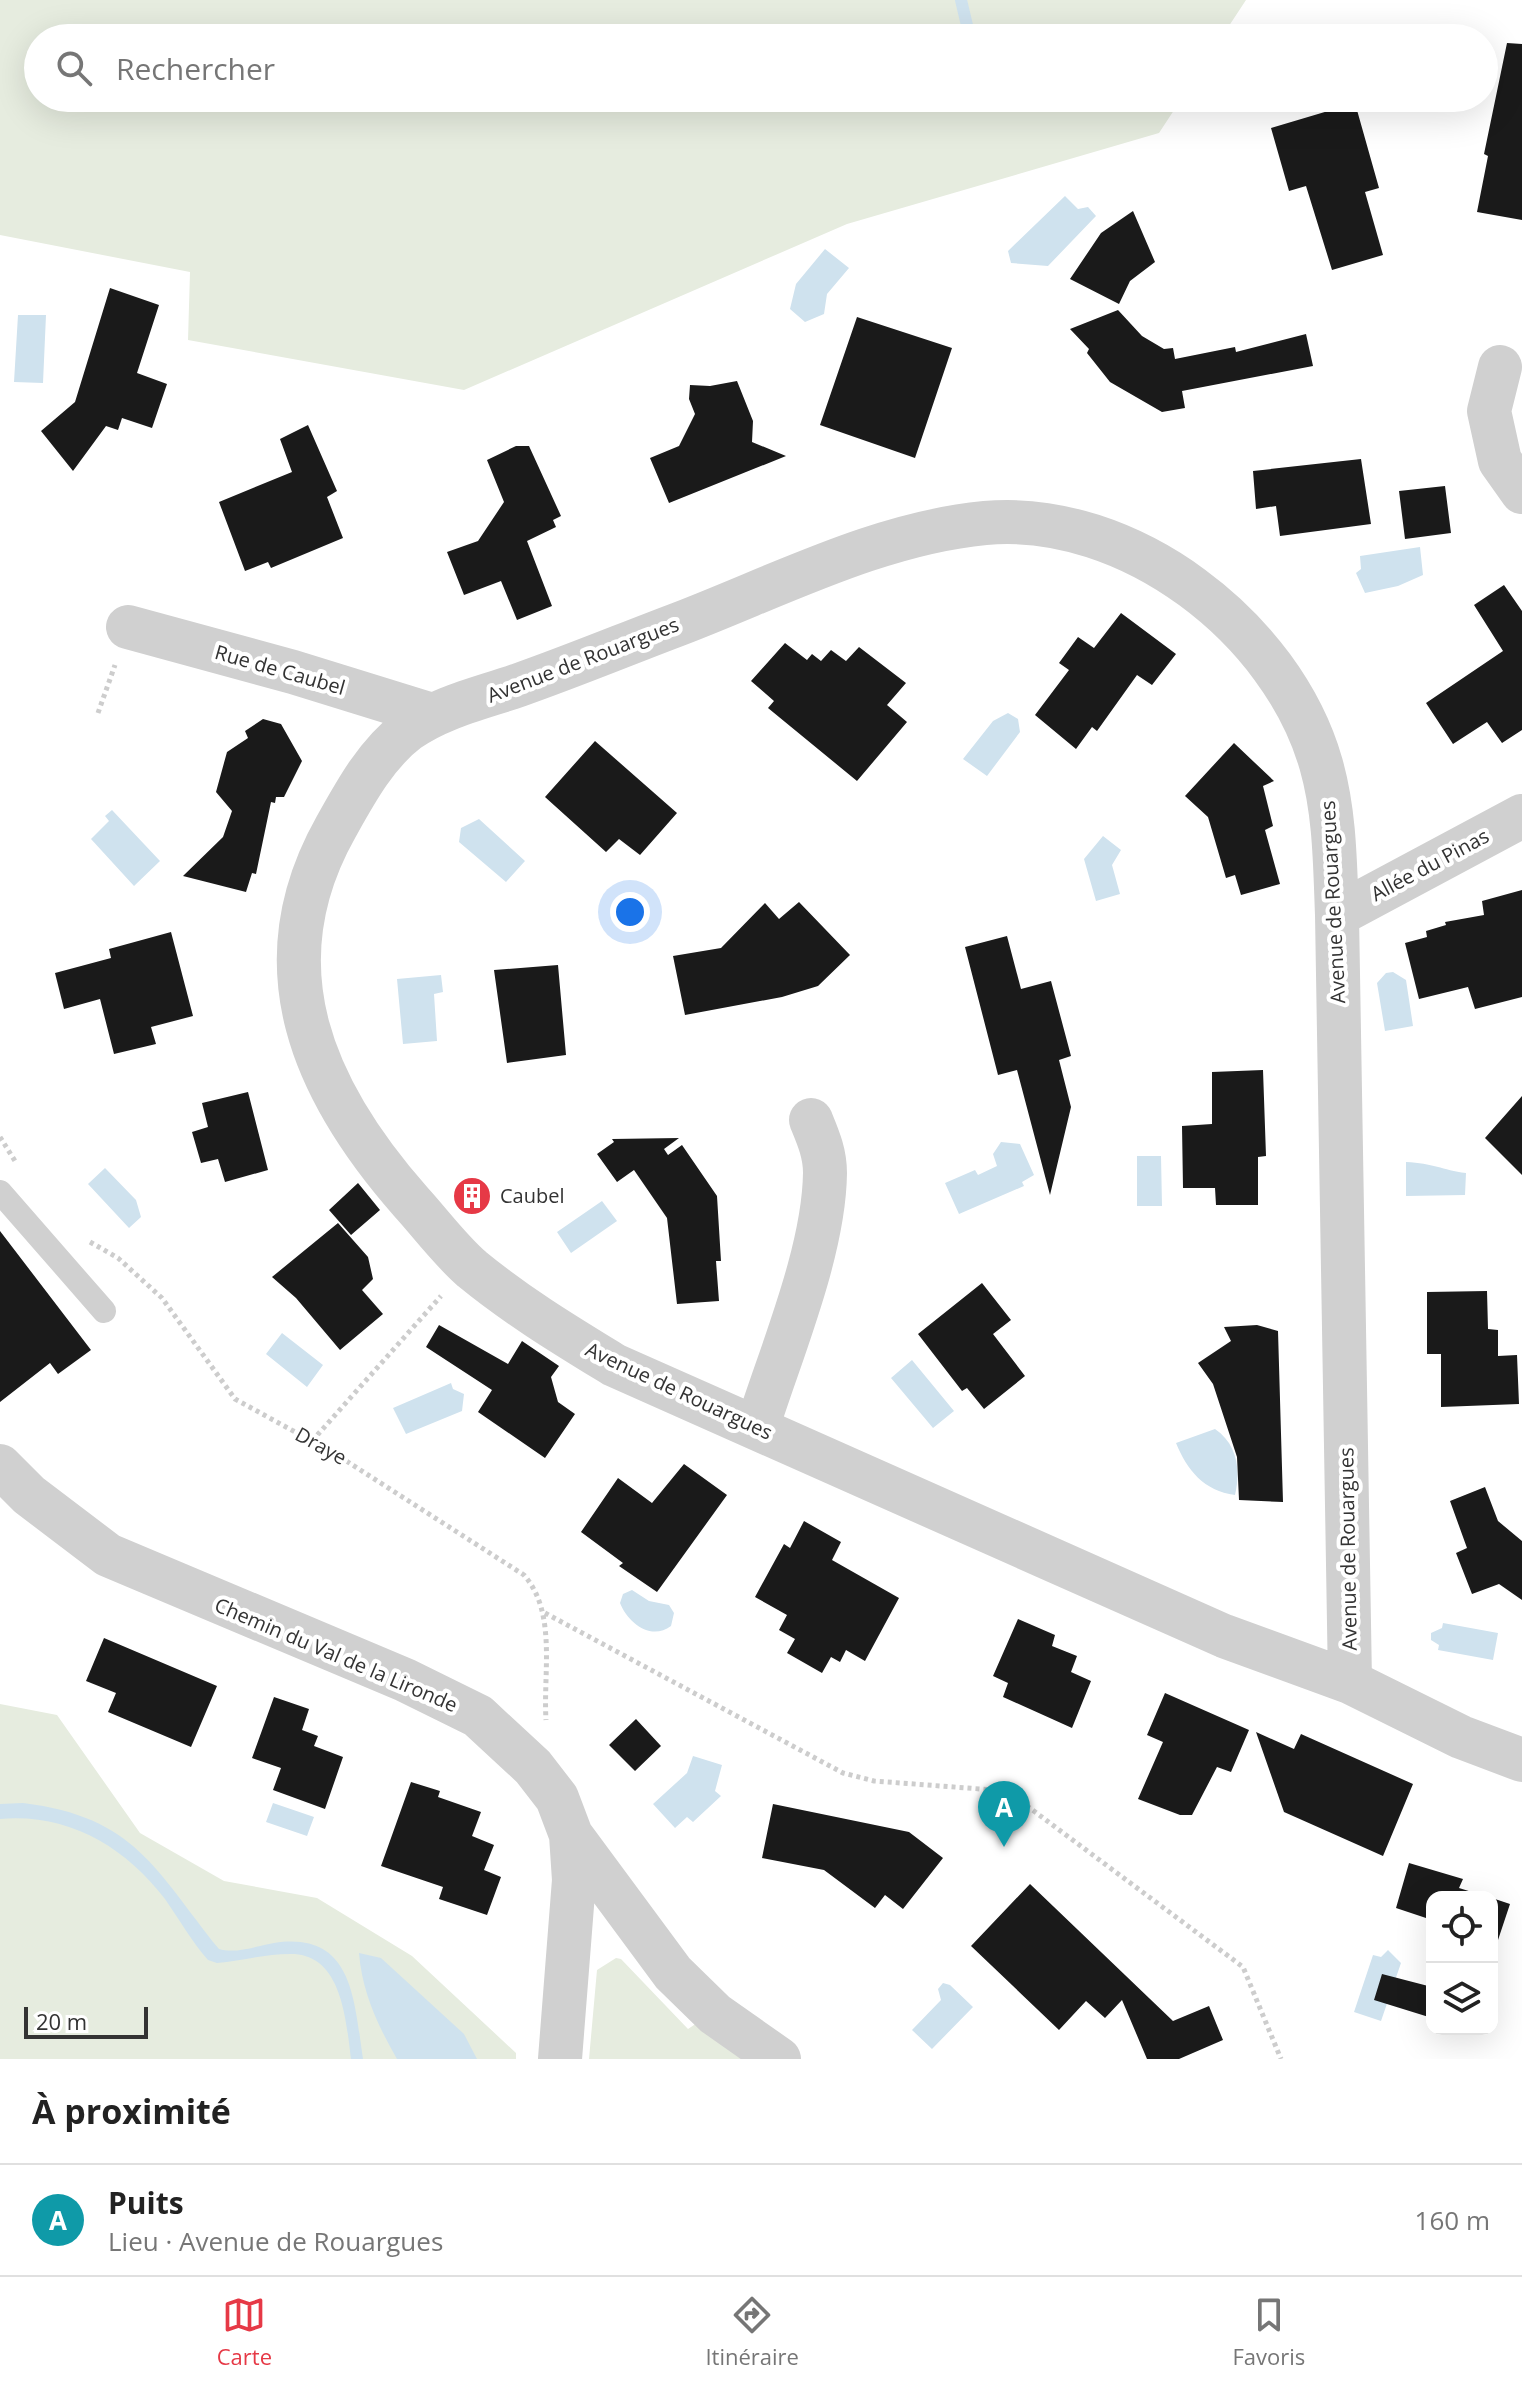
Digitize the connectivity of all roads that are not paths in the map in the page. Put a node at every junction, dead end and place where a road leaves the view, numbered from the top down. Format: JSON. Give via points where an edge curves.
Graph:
{"nodes":[{"id":1,"x":1500,"y":367,"type":"dead end"},
{"id":2,"x":1522,"y":492,"type":"edge"},
{"id":3,"x":128,"y":627,"type":"dead end"},
{"id":4,"x":432,"y":715,"type":"junction"},
{"id":5,"x":1522,"y":816,"type":"edge"},
{"id":6,"x":1337,"y":915,"type":"junction"},
{"id":7,"x":811,"y":1120,"type":"dead end"},
{"id":8,"x":0,"y":1192,"type":"edge"},
{"id":9,"x":104,"y":1311,"type":"dead end"},
{"id":10,"x":757,"y":1428,"type":"junction"},
{"id":11,"x":0,"y":1466,"type":"edge"},
{"id":12,"x":1350,"y":1682,"type":"junction"},
{"id":13,"x":1522,"y":1760,"type":"edge"},
{"id":14,"x":571,"y":1835,"type":"junction"},
{"id":15,"x":560,"y":2059,"type":"edge"},
{"id":16,"x":779,"y":2059,"type":"edge"}],
"edges":[{"from":1,"to":2,"type":"street","via":[[1489,411],[1500,461]]},
{"from":3,"to":4,"type":"street","name":"Rue de Caubel"},
{"from":4,"to":6,"type":"street","name":"Avenue de Rouargues","via":[[889,543],[986,523],[1058,526],[1096,537],[1182,580],[1230,619],[1267,663],[1297,709],[1320,759],[1329,797]]},
{"from":4,"to":10,"type":"street","name":"Avenue de Rouargues","via":[[385,751],[352,798],[324,848],[304,916],[300,973],[305,1024],[327,1084],[367,1152],[468,1265],[539,1321],[614,1365]]},
{"from":5,"to":6,"type":"street","name":"Allée du Pinas"},
{"from":6,"to":12,"type":"street","name":"Avenue de Rouargues"},
{"from":7,"to":10,"type":"street","via":[[822,1145],[825,1173],[817,1237]]},
{"from":8,"to":9,"type":"lane"},
{"from":10,"to":12,"type":"street","name":"Avenue de Rouargues","via":[[1224,1636]]},
{"from":11,"to":14,"type":"street","name":"Chemin du Val de la Lironde","via":[[108,1555],[478,1716],[533,1767],[557,1798]]},
{"from":12,"to":13,"type":"street","name":"Avenue de Rouargues","via":[[1461,1737]]},
{"from":14,"to":15,"type":"street","name":"Chemin du Val de la Lironde","via":[[574,1893]]},
{"from":14,"to":16,"type":"street","via":[[673,1973],[715,2014]]}]}
